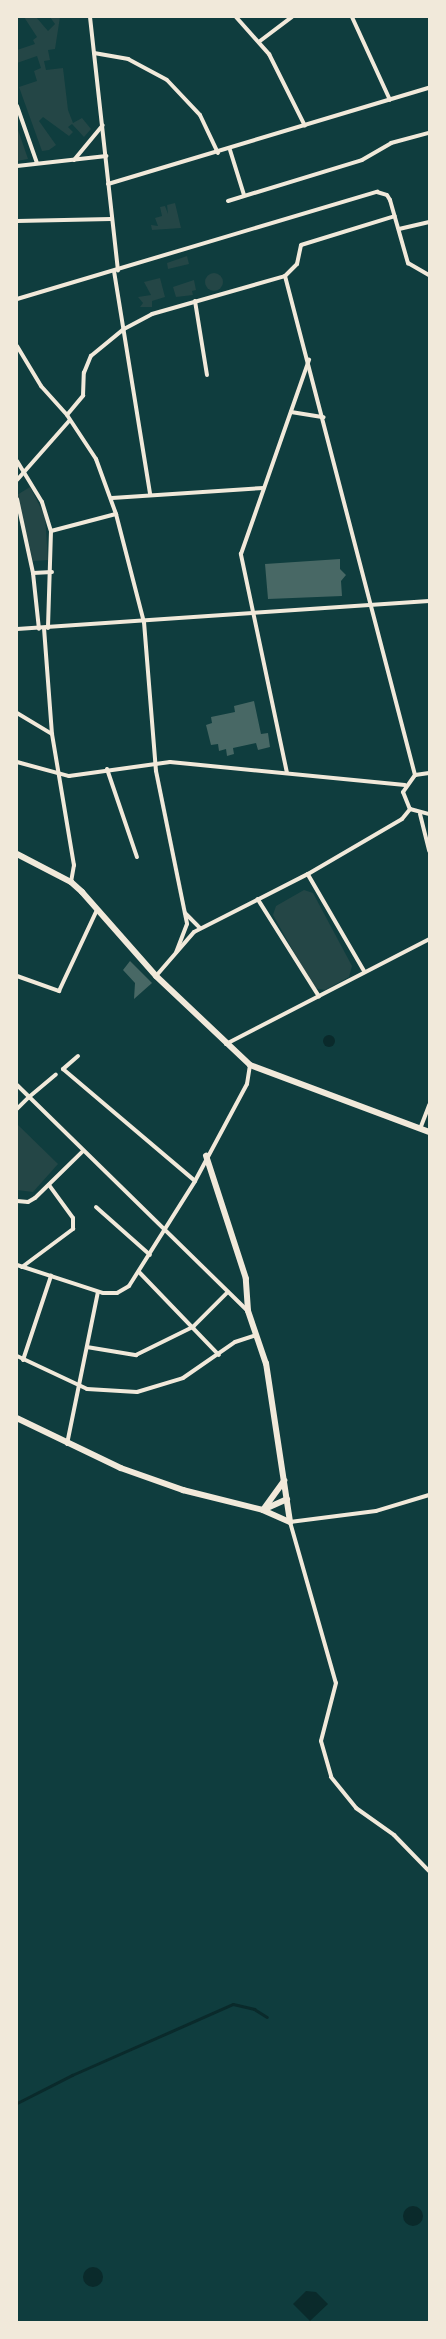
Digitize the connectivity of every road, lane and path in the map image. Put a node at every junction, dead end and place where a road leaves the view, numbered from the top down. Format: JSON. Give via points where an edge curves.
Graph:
{"nodes":[{"id":1,"x":90,"y":17,"type":"edge"},
{"id":2,"x":236,"y":17,"type":"edge"},
{"id":3,"x":292,"y":17,"type":"edge"},
{"id":4,"x":352,"y":17,"type":"edge"},
{"id":5,"x":260,"y":41,"type":"junction"},
{"id":6,"x":94,"y":53,"type":"junction"},
{"id":7,"x":429,"y":88,"type":"edge"},
{"id":8,"x":390,"y":100,"type":"junction"},
{"id":9,"x":17,"y":106,"type":"edge"},
{"id":10,"x":103,"y":124,"type":"junction"},
{"id":11,"x":305,"y":126,"type":"junction"},
{"id":12,"x":429,"y":133,"type":"edge"},
{"id":13,"x":230,"y":150,"type":"junction"},
{"id":14,"x":218,"y":153,"type":"junction"},
{"id":15,"x":106,"y":156,"type":"junction"},
{"id":16,"x":74,"y":160,"type":"junction"},
{"id":17,"x":37,"y":163,"type":"junction"},
{"id":18,"x":17,"y":166,"type":"edge"},
{"id":19,"x":108,"y":184,"type":"junction"},
{"id":20,"x":244,"y":195,"type":"junction"},
{"id":21,"x":228,"y":200,"type":"dead end"},
{"id":22,"x":395,"y":216,"type":"junction"},
{"id":23,"x":111,"y":219,"type":"junction"},
{"id":24,"x":17,"y":221,"type":"edge"},
{"id":25,"x":429,"y":222,"type":"edge"},
{"id":26,"x":399,"y":230,"type":"junction"},
{"id":27,"x":116,"y":270,"type":"junction"},
{"id":28,"x":429,"y":275,"type":"edge"},
{"id":29,"x":286,"y":276,"type":"junction"},
{"id":30,"x":17,"y":299,"type":"edge"},
{"id":31,"x":195,"y":301,"type":"junction"},
{"id":32,"x":124,"y":329,"type":"junction"},
{"id":33,"x":17,"y":346,"type":"edge"},
{"id":34,"x":309,"y":359,"type":"junction"},
{"id":35,"x":207,"y":375,"type":"dead end"},
{"id":36,"x":291,"y":412,"type":"junction"},
{"id":37,"x":67,"y":415,"type":"junction"},
{"id":38,"x":324,"y":417,"type":"junction"},
{"id":39,"x":68,"y":421,"type":"junction"},
{"id":40,"x":17,"y":461,"type":"edge"},
{"id":41,"x":26,"y":474,"type":"junction"},
{"id":42,"x":17,"y":480,"type":"edge"},
{"id":43,"x":264,"y":488,"type":"junction"},
{"id":44,"x":150,"y":494,"type":"junction"},
{"id":45,"x":112,"y":498,"type":"junction"},
{"id":46,"x":17,"y":499,"type":"edge"},
{"id":47,"x":116,"y":514,"type":"junction"},
{"id":48,"x":51,"y":531,"type":"junction"},
{"id":49,"x":52,"y":572,"type":"junction"},
{"id":50,"x":33,"y":573,"type":"junction"},
{"id":51,"x":429,"y":601,"type":"edge"},
{"id":52,"x":371,"y":607,"type":"junction"},
{"id":53,"x":253,"y":613,"type":"junction"},
{"id":54,"x":144,"y":622,"type":"junction"},
{"id":55,"x":44,"y":628,"type":"junction"},
{"id":56,"x":17,"y":629,"type":"edge"},
{"id":57,"x":17,"y":713,"type":"edge"},
{"id":58,"x":52,"y":734,"type":"junction"},
{"id":59,"x":17,"y":762,"type":"edge"},
{"id":60,"x":156,"y":762,"type":"junction"},
{"id":61,"x":107,"y":769,"type":"junction"},
{"id":62,"x":57,"y":772,"type":"junction"},
{"id":63,"x":287,"y":773,"type":"junction"},
{"id":64,"x":429,"y":773,"type":"edge"},
{"id":65,"x":415,"y":775,"type":"junction"},
{"id":66,"x":405,"y":785,"type":"junction"},
{"id":67,"x":410,"y":809,"type":"junction"},
{"id":68,"x":420,"y":814,"type":"junction"},
{"id":69,"x":429,"y":814,"type":"edge"},
{"id":70,"x":429,"y":851,"type":"edge"},
{"id":71,"x":17,"y":854,"type":"edge"},
{"id":72,"x":137,"y":857,"type":"dead end"},
{"id":73,"x":308,"y":874,"type":"junction"},
{"id":74,"x":71,"y":882,"type":"junction"},
{"id":75,"x":258,"y":899,"type":"junction"},
{"id":76,"x":97,"y":910,"type":"junction"},
{"id":77,"x":185,"y":912,"type":"junction"},
{"id":78,"x":200,"y":928,"type":"junction"},
{"id":79,"x":429,"y":939,"type":"edge"},
{"id":80,"x":176,"y":952,"type":"junction"},
{"id":81,"x":365,"y":972,"type":"junction"},
{"id":82,"x":17,"y":976,"type":"edge"},
{"id":83,"x":156,"y":976,"type":"junction"},
{"id":84,"x":319,"y":996,"type":"junction"},
{"id":85,"x":226,"y":1045,"type":"junction"},
{"id":86,"x":78,"y":1056,"type":"dead end"},
{"id":87,"x":250,"y":1065,"type":"junction"},
{"id":88,"x":56,"y":1074,"type":"dead end"},
{"id":89,"x":17,"y":1085,"type":"edge"},
{"id":90,"x":29,"y":1097,"type":"junction"},
{"id":91,"x":429,"y":1105,"type":"edge"},
{"id":92,"x":17,"y":1109,"type":"edge"},
{"id":93,"x":420,"y":1129,"type":"junction"},
{"id":94,"x":429,"y":1132,"type":"edge"},
{"id":95,"x":83,"y":1151,"type":"junction"},
{"id":96,"x":206,"y":1156,"type":"junction"},
{"id":97,"x":195,"y":1181,"type":"junction"},
{"id":98,"x":49,"y":1184,"type":"junction"},
{"id":99,"x":17,"y":1200,"type":"edge"},
{"id":100,"x":96,"y":1207,"type":"dead end"},
{"id":101,"x":165,"y":1231,"type":"junction"},
{"id":102,"x":150,"y":1255,"type":"junction"},
{"id":103,"x":17,"y":1265,"type":"edge"},
{"id":104,"x":22,"y":1267,"type":"junction"},
{"id":105,"x":139,"y":1272,"type":"junction"},
{"id":106,"x":51,"y":1276,"type":"junction"},
{"id":107,"x":98,"y":1292,"type":"junction"},
{"id":108,"x":228,"y":1292,"type":"junction"},
{"id":109,"x":248,"y":1311,"type":"junction"},
{"id":110,"x":193,"y":1327,"type":"junction"},
{"id":111,"x":256,"y":1336,"type":"junction"},
{"id":112,"x":86,"y":1347,"type":"junction"},
{"id":113,"x":219,"y":1355,"type":"junction"},
{"id":114,"x":17,"y":1356,"type":"edge"},
{"id":115,"x":23,"y":1360,"type":"junction"},
{"id":116,"x":79,"y":1387,"type":"junction"},
{"id":117,"x":17,"y":1418,"type":"edge"},
{"id":118,"x":67,"y":1444,"type":"junction"},
{"id":119,"x":284,"y":1481,"type":"junction"},
{"id":120,"x":429,"y":1495,"type":"edge"},
{"id":121,"x":287,"y":1499,"type":"junction"},
{"id":122,"x":263,"y":1510,"type":"junction"},
{"id":123,"x":290,"y":1522,"type":"junction"},
{"id":124,"x":429,"y":1871,"type":"edge"}],
"edges":[{"from":1,"to":6,"type":"street"},
{"from":2,"to":5,"type":"street"},
{"from":3,"to":5,"type":"street"},
{"from":4,"to":8,"type":"street"},
{"from":5,"to":11,"type":"street","via":[[287,85]]},
{"from":6,"to":10,"type":"street"},
{"from":6,"to":14,"type":"street","via":[[128,59],[167,80],[200,115]]},
{"from":7,"to":8,"type":"street"},
{"from":8,"to":11,"type":"street"},
{"from":9,"to":17,"type":"street"},
{"from":10,"to":15,"type":"street"},
{"from":10,"to":16,"type":"street"},
{"from":11,"to":13,"type":"street"},
{"from":12,"to":20,"type":"street","via":[[391,143],[362,160]]},
{"from":13,"to":14,"type":"street"},
{"from":13,"to":20,"type":"street"},
{"from":14,"to":19,"type":"street"},
{"from":15,"to":16,"type":"street"},
{"from":15,"to":19,"type":"street"},
{"from":16,"to":17,"type":"street"},
{"from":17,"to":18,"type":"street"},
{"from":19,"to":23,"type":"street"},
{"from":20,"to":21,"type":"street"},
{"from":22,"to":26,"type":"street"},
{"from":22,"to":27,"type":"street","via":[[383,193]]},
{"from":22,"to":29,"type":"street","via":[[302,245],[297,264]]},
{"from":23,"to":24,"type":"street"},
{"from":23,"to":27,"type":"street"},
{"from":25,"to":26,"type":"street"},
{"from":26,"to":28,"type":"street","via":[[408,263]]},
{"from":27,"to":30,"type":"street"},
{"from":27,"to":32,"type":"street"},
{"from":29,"to":31,"type":"street"},
{"from":29,"to":34,"type":"street"},
{"from":31,"to":32,"type":"street","via":[[144,317]]},
{"from":31,"to":35,"type":"street"},
{"from":32,"to":37,"type":"street","via":[[91,356],[84,373],[82,396]]},
{"from":32,"to":44,"type":"street"},
{"from":33,"to":37,"type":"street","via":[[41,386]]},
{"from":34,"to":36,"type":"street"},
{"from":34,"to":38,"type":"street"},
{"from":36,"to":38,"type":"street"},
{"from":36,"to":43,"type":"street"},
{"from":37,"to":39,"type":"street"},
{"from":38,"to":52,"type":"street"},
{"from":39,"to":41,"type":"street"},
{"from":39,"to":45,"type":"street","via":[[96,459]]},
{"from":40,"to":41,"type":"street"},
{"from":41,"to":42,"type":"street"},
{"from":41,"to":48,"type":"street","via":[[42,502]]},
{"from":43,"to":44,"type":"street"},
{"from":43,"to":53,"type":"street","via":[[241,554]]},
{"from":44,"to":45,"type":"street"},
{"from":45,"to":47,"type":"street"},
{"from":46,"to":50,"type":"street"},
{"from":47,"to":48,"type":"street"},
{"from":47,"to":54,"type":"street"},
{"from":48,"to":49,"type":"street"},
{"from":49,"to":50,"type":"street"},
{"from":49,"to":55,"type":"street"},
{"from":50,"to":55,"type":"street"},
{"from":51,"to":52,"type":"street"},
{"from":52,"to":53,"type":"street"},
{"from":52,"to":65,"type":"street"},
{"from":53,"to":54,"type":"street"},
{"from":53,"to":63,"type":"street"},
{"from":54,"to":55,"type":"street"},
{"from":54,"to":60,"type":"street"},
{"from":55,"to":56,"type":"street"},
{"from":55,"to":58,"type":"street"},
{"from":57,"to":58,"type":"street"},
{"from":58,"to":62,"type":"street"},
{"from":59,"to":62,"type":"street","via":[[40,771]]},
{"from":60,"to":61,"type":"street"},
{"from":60,"to":63,"type":"street"},
{"from":60,"to":77,"type":"street"},
{"from":61,"to":62,"type":"street","via":[[69,776]]},
{"from":61,"to":72,"type":"street"},
{"from":62,"to":74,"type":"street","via":[[74,865]]},
{"from":63,"to":66,"type":"street"},
{"from":64,"to":65,"type":"street"},
{"from":65,"to":66,"type":"street"},
{"from":66,"to":67,"type":"street","via":[[404,798]]},
{"from":67,"to":68,"type":"street"},
{"from":67,"to":73,"type":"street","via":[[402,819]]},
{"from":68,"to":69,"type":"street"},
{"from":68,"to":70,"type":"street"},
{"from":71,"to":74,"type":"main road"},
{"from":73,"to":75,"type":"street"},
{"from":73,"to":81,"type":"street"},
{"from":74,"to":76,"type":"main road"},
{"from":75,"to":78,"type":"street"},
{"from":75,"to":84,"type":"street"},
{"from":76,"to":82,"type":"street","via":[[64,986],[59,992]]},
{"from":76,"to":83,"type":"main road"},
{"from":77,"to":78,"type":"street"},
{"from":77,"to":80,"type":"street","via":[[186,929]]},
{"from":78,"to":80,"type":"street"},
{"from":79,"to":81,"type":"street"},
{"from":80,"to":83,"type":"street"},
{"from":81,"to":84,"type":"street"},
{"from":83,"to":85,"type":"main road"},
{"from":84,"to":85,"type":"street"},
{"from":85,"to":87,"type":"main road"},
{"from":86,"to":97,"type":"street","via":[[63,1069]]},
{"from":87,"to":93,"type":"main road"},
{"from":87,"to":96,"type":"street","via":[[247,1084]]},
{"from":88,"to":90,"type":"street"},
{"from":89,"to":90,"type":"street"},
{"from":90,"to":92,"type":"street"},
{"from":90,"to":95,"type":"street"},
{"from":91,"to":93,"type":"street"},
{"from":93,"to":94,"type":"main road"},
{"from":95,"to":98,"type":"street"},
{"from":95,"to":101,"type":"street"},
{"from":96,"to":97,"type":"street"},
{"from":96,"to":109,"type":"street","via":[[246,1279]]},
{"from":97,"to":101,"type":"street"},
{"from":98,"to":99,"type":"street","via":[[31,1201]]},
{"from":98,"to":104,"type":"street","via":[[73,1218],[73,1229]]},
{"from":100,"to":102,"type":"street"},
{"from":101,"to":102,"type":"street"},
{"from":101,"to":108,"type":"street"},
{"from":102,"to":105,"type":"street"},
{"from":103,"to":104,"type":"street"},
{"from":104,"to":106,"type":"street"},
{"from":105,"to":107,"type":"street","via":[[121,1291]]},
{"from":105,"to":110,"type":"street"},
{"from":106,"to":107,"type":"street"},
{"from":106,"to":115,"type":"street"},
{"from":107,"to":112,"type":"street"},
{"from":108,"to":109,"type":"street"},
{"from":108,"to":110,"type":"street"},
{"from":109,"to":111,"type":"street"},
{"from":110,"to":112,"type":"street","via":[[132,1356]]},
{"from":110,"to":113,"type":"street"},
{"from":111,"to":113,"type":"street","via":[[235,1342]]},
{"from":111,"to":119,"type":"street","via":[[266,1364]]},
{"from":112,"to":116,"type":"street"},
{"from":113,"to":116,"type":"street","via":[[183,1378],[154,1389],[102,1393]]},
{"from":114,"to":115,"type":"street"},
{"from":115,"to":116,"type":"street"},
{"from":116,"to":118,"type":"street"},
{"from":117,"to":118,"type":"street"},
{"from":118,"to":122,"type":"street","via":[[182,1490]]},
{"from":119,"to":121,"type":"street"},
{"from":119,"to":122,"type":"street"},
{"from":120,"to":123,"type":"street","via":[[376,1511]]},
{"from":121,"to":122,"type":"street"},
{"from":121,"to":123,"type":"street"},
{"from":122,"to":123,"type":"street"},
{"from":123,"to":124,"type":"street","via":[[336,1682],[321,1741],[331,1777],[356,1808],[394,1835]]}]}
